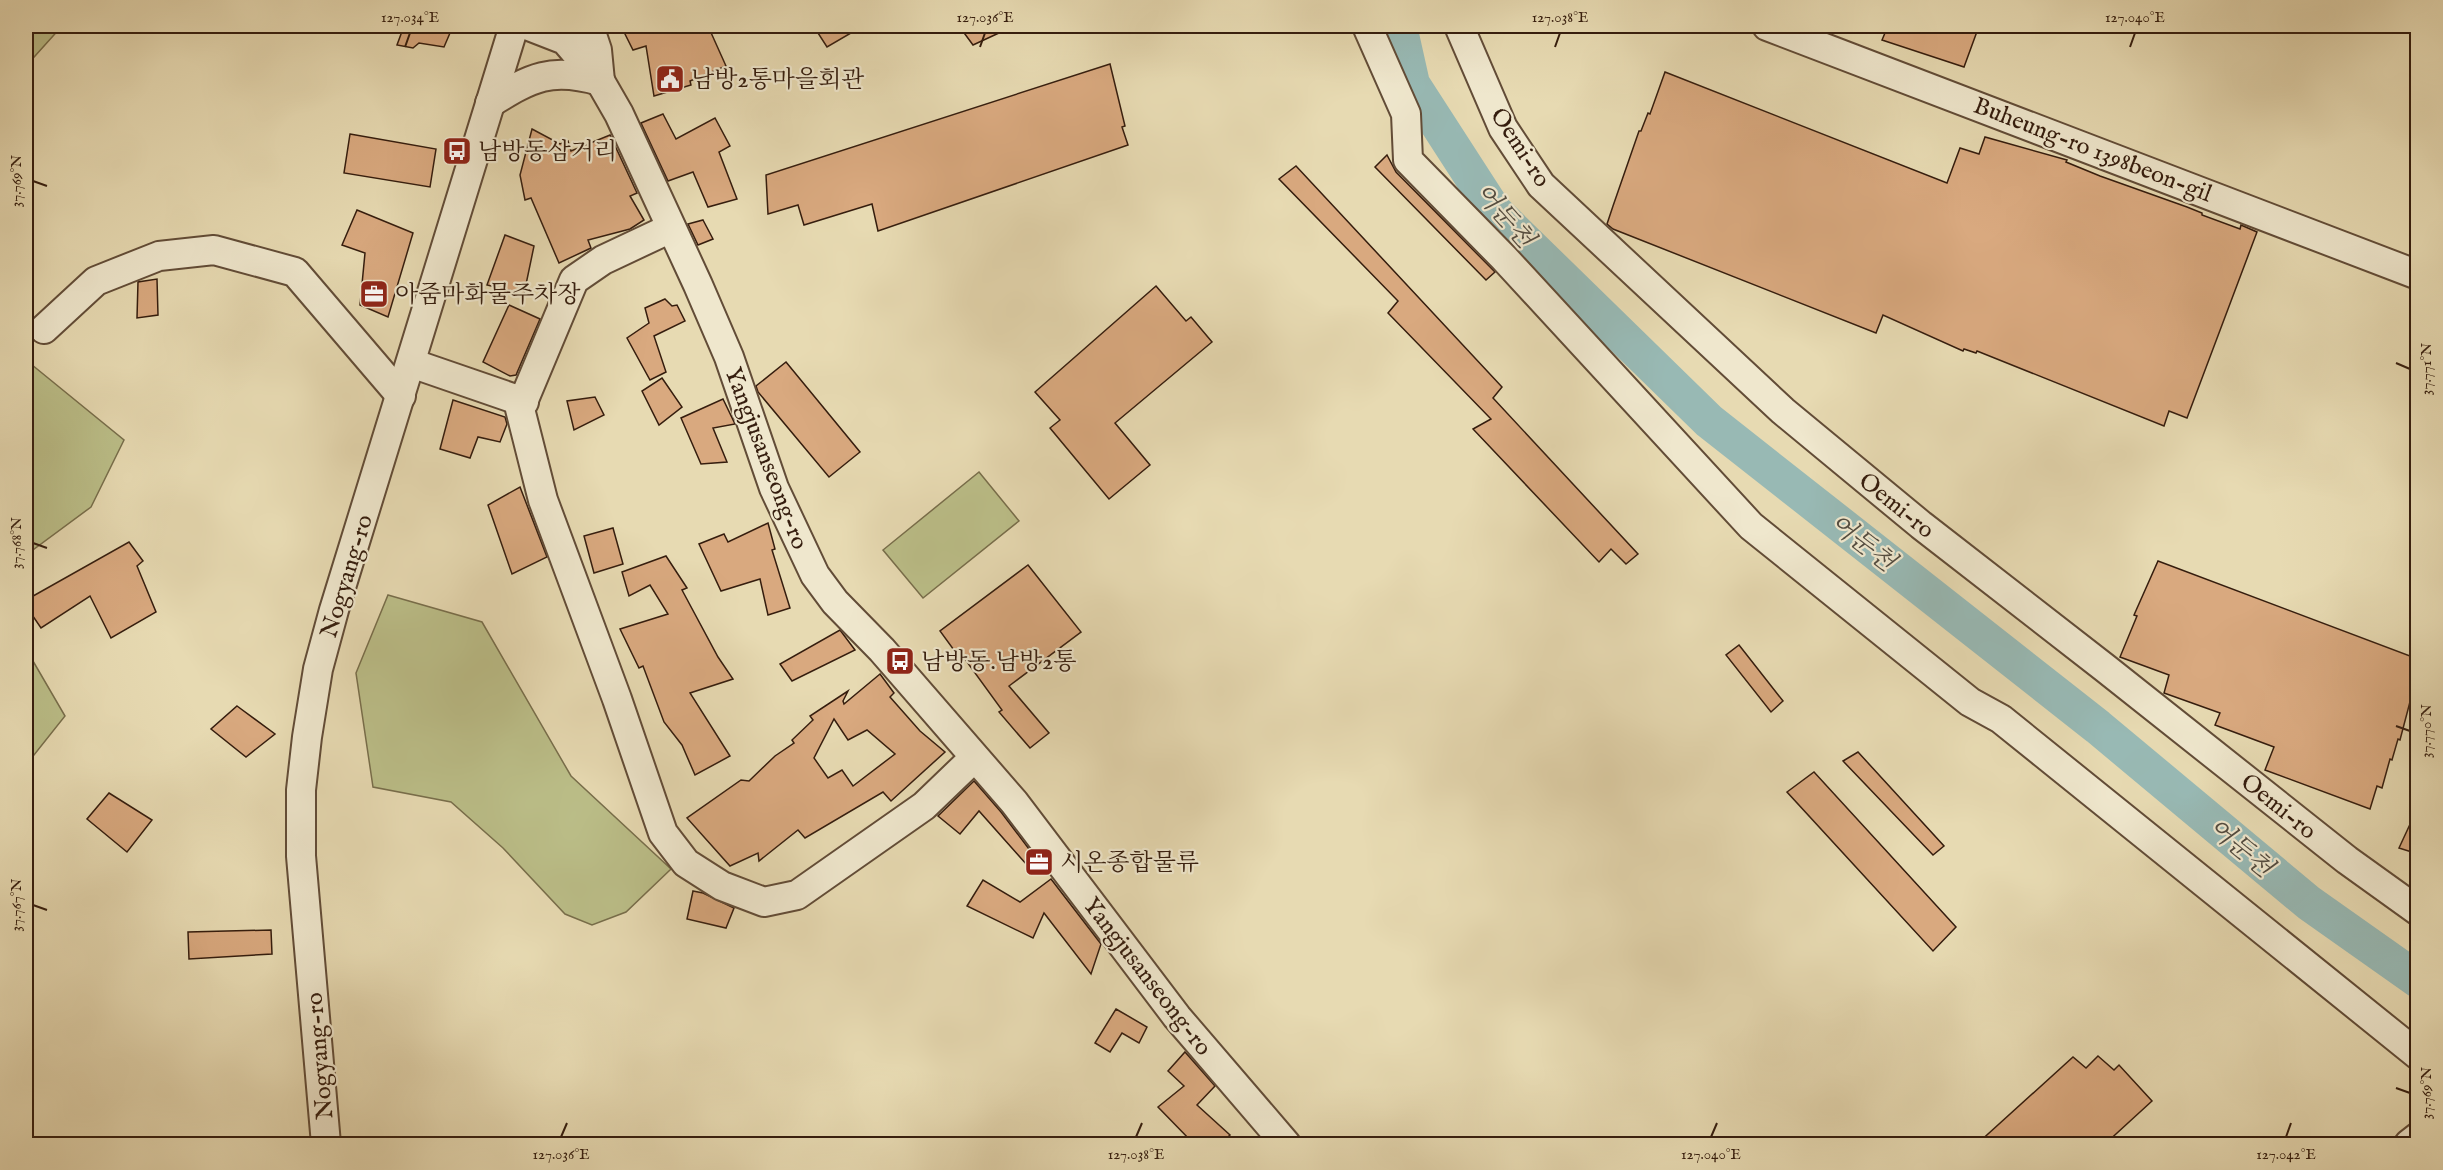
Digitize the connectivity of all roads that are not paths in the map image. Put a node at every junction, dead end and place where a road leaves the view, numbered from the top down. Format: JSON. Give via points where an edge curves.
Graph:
{"nodes":[{"id":1,"x":514,"y":26,"type":"edge"},
{"id":2,"x":529,"y":26,"type":"edge"},
{"id":3,"x":589,"y":26,"type":"edge"},
{"id":4,"x":1366,"y":26,"type":"edge"},
{"id":5,"x":1459,"y":26,"type":"edge"},
{"id":6,"x":1767,"y":26,"type":"edge"},
{"id":7,"x":600,"y":81,"type":"junction"},
{"id":8,"x":490,"y":103,"type":"junction"},
{"id":9,"x":672,"y":228,"type":"junction"},
{"id":10,"x":2418,"y":275,"type":"edge"},
{"id":11,"x":44,"y":329,"type":"dead end"},
{"id":12,"x":411,"y":363,"type":"junction"},
{"id":13,"x":401,"y":396,"type":"junction"},
{"id":14,"x":524,"y":402,"type":"junction"},
{"id":15,"x":974,"y":758,"type":"junction"},
{"id":16,"x":2418,"y":911,"type":"edge"},
{"id":17,"x":2418,"y":1055,"type":"edge"},
{"id":18,"x":2418,"y":1137,"type":"edge"},
{"id":19,"x":326,"y":1144,"type":"edge"},
{"id":20,"x":1286,"y":1144,"type":"edge"},
{"id":21,"x":2409,"y":1144,"type":"edge"}],
"edges":[{"from":1,"to":8,"type":"street","name":"Nogyang-ro"},
{"from":2,"to":7,"type":"street","name":"Yangjusanseong-ro","via":[[565,40]]},
{"from":3,"to":7,"type":"street","via":[[597,50]]},
{"from":4,"to":17,"type":"street","via":[[1406,114],[1408,160],[1752,526],[1970,702],[2001,719]]},
{"from":5,"to":16,"type":"street","name":"Oemi-ro","via":[[1503,128],[1541,185],[1783,411],[1921,525],[2347,860]]},
{"from":6,"to":10,"type":"street","name":"Buheung-ro 1398beon-gil"},
{"from":7,"to":8,"type":"street","via":[[557,74],[525,81]]},
{"from":7,"to":9,"type":"street","name":"Yangjusanseong-ro"},
{"from":8,"to":12,"type":"street","name":"Nogyang-ro"},
{"from":9,"to":14,"type":"street","via":[[603,260],[573,280]]},
{"from":9,"to":15,"type":"street","name":"Yangjusanseong-ro","via":[[729,357],[774,488],[815,575]]},
{"from":11,"to":13,"type":"street","via":[[96,281],[159,256],[214,250],[295,272]]},
{"from":12,"to":13,"type":"street","name":"Nogyang-ro"},
{"from":12,"to":14,"type":"street"},
{"from":13,"to":19,"type":"street","name":"Nogyang-ro","via":[[334,610],[306,737],[301,856]]},
{"from":14,"to":15,"type":"street","via":[[520,410],[543,500],[663,833],[686,862],[722,886],[764,902],[797,895],[924,806]]},
{"from":15,"to":20,"type":"street","name":"Yangjusanseong-ro","via":[[1014,802],[1177,1017]]},
{"from":18,"to":21,"type":"street"}]}
